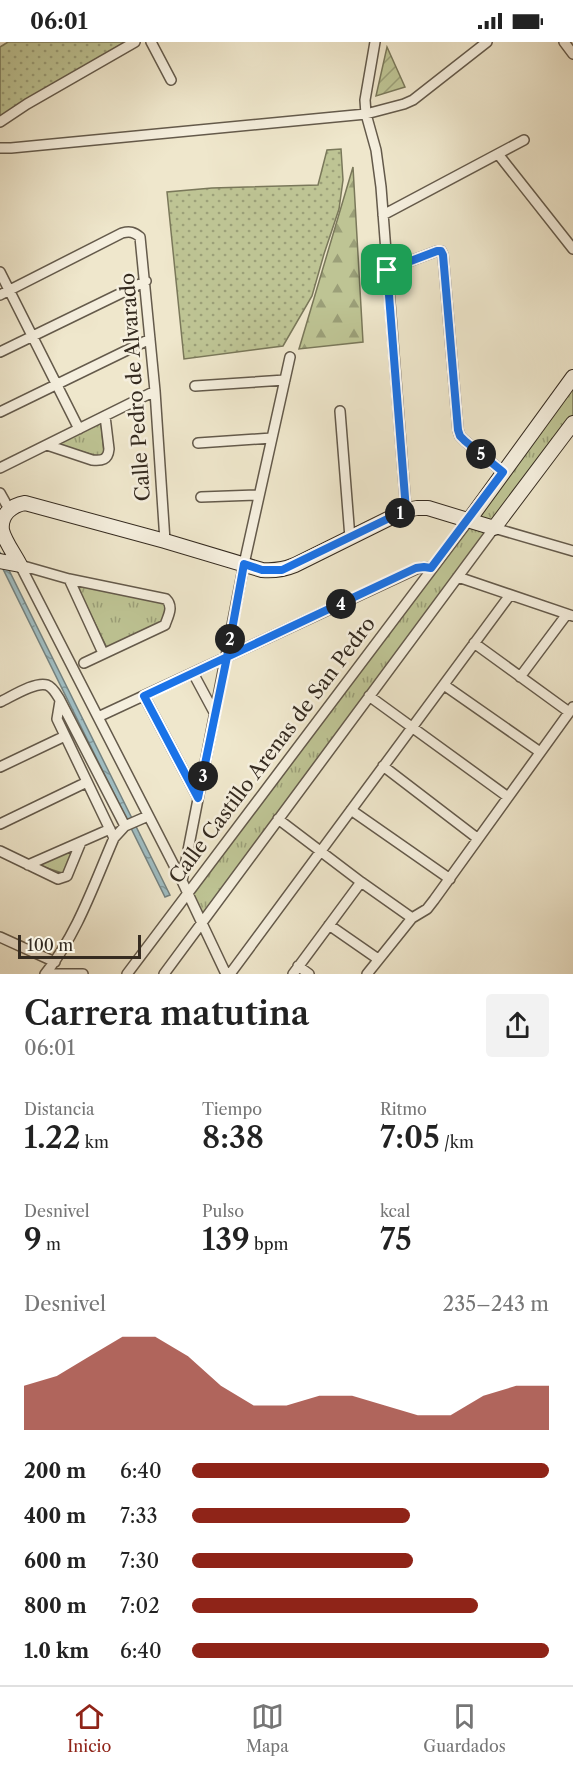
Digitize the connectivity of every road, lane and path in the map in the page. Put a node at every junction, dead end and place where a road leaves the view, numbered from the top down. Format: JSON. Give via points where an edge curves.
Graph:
{"nodes":[{"id":1,"x":135,"y":42,"type":"edge"},
{"id":2,"x":151,"y":42,"type":"edge"},
{"id":3,"x":375,"y":42,"type":"edge"},
{"id":4,"x":487,"y":42,"type":"edge"},
{"id":5,"x":564,"y":42,"type":"edge"},
{"id":6,"x":573,"y":54,"type":"edge"},
{"id":7,"x":171,"y":80,"type":"dead end"},
{"id":8,"x":366,"y":114,"type":"junction"},
{"id":9,"x":0,"y":122,"type":"edge"},
{"id":10,"x":524,"y":140,"type":"dead end"},
{"id":11,"x":0,"y":148,"type":"edge"},
{"id":12,"x":498,"y":154,"type":"junction"},
{"id":13,"x":383,"y":215,"type":"junction"},
{"id":14,"x":573,"y":249,"type":"edge"},
{"id":15,"x":387,"y":270,"type":"junction"},
{"id":16,"x":0,"y":273,"type":"edge"},
{"id":17,"x":146,"y":281,"type":"junction"},
{"id":18,"x":4,"y":292,"type":"edge"},
{"id":19,"x":32,"y":336,"type":"junction"},
{"id":20,"x":150,"y":339,"type":"junction"},
{"id":21,"x":0,"y":352,"type":"edge"},
{"id":22,"x":290,"y":357,"type":"dead end"},
{"id":23,"x":573,"y":377,"type":"edge"},
{"id":24,"x":285,"y":380,"type":"junction"},
{"id":25,"x":56,"y":384,"type":"junction"},
{"id":26,"x":195,"y":386,"type":"dead end"},
{"id":27,"x":155,"y":391,"type":"junction"},
{"id":28,"x":340,"y":411,"type":"dead end"},
{"id":29,"x":0,"y":412,"type":"edge"},
{"id":30,"x":105,"y":416,"type":"junction"},
{"id":31,"x":573,"y":423,"type":"edge"},
{"id":32,"x":79,"y":429,"type":"junction"},
{"id":33,"x":272,"y":438,"type":"junction"},
{"id":34,"x":198,"y":443,"type":"dead end"},
{"id":35,"x":525,"y":443,"type":"junction"},
{"id":36,"x":47,"y":445,"type":"junction"},
{"id":37,"x":546,"y":459,"type":"junction"},
{"id":38,"x":0,"y":468,"type":"edge"},
{"id":39,"x":503,"y":472,"type":"junction"},
{"id":40,"x":0,"y":493,"type":"edge"},
{"id":41,"x":259,"y":495,"type":"junction"},
{"id":42,"x":201,"y":497,"type":"dead end"},
{"id":43,"x":9,"y":509,"type":"junction"},
{"id":44,"x":406,"y":510,"type":"junction"},
{"id":45,"x":468,"y":520,"type":"junction"},
{"id":46,"x":494,"y":528,"type":"junction"},
{"id":47,"x":1,"y":529,"type":"edge"},
{"id":48,"x":350,"y":538,"type":"junction"},
{"id":49,"x":165,"y":541,"type":"junction"},
{"id":50,"x":573,"y":551,"type":"edge"},
{"id":51,"x":10,"y":563,"type":"edge"},
{"id":52,"x":244,"y":564,"type":"junction"},
{"id":53,"x":431,"y":568,"type":"junction"},
{"id":54,"x":458,"y":577,"type":"junction"},
{"id":55,"x":69,"y":579,"type":"junction"},
{"id":56,"x":510,"y":595,"type":"junction"},
{"id":57,"x":570,"y":615,"type":"edge"},
{"id":58,"x":474,"y":643,"type":"junction"},
{"id":59,"x":103,"y":653,"type":"junction"},
{"id":60,"x":227,"y":657,"type":"junction"},
{"id":61,"x":84,"y":663,"type":"dead end"},
{"id":62,"x":193,"y":672,"type":"junction"},
{"id":63,"x":520,"y":677,"type":"junction"},
{"id":64,"x":444,"y":685,"type":"junction"},
{"id":65,"x":144,"y":696,"type":"junction"},
{"id":66,"x":369,"y":696,"type":"junction"},
{"id":67,"x":1,"y":699,"type":"edge"},
{"id":68,"x":60,"y":700,"type":"junction"},
{"id":69,"x":571,"y":710,"type":"edge"},
{"id":70,"x":215,"y":714,"type":"junction"},
{"id":71,"x":98,"y":717,"type":"junction"},
{"id":72,"x":412,"y":726,"type":"junction"},
{"id":73,"x":65,"y":736,"type":"junction"},
{"id":74,"x":540,"y":752,"type":"junction"},
{"id":75,"x":383,"y":766,"type":"junction"},
{"id":76,"x":0,"y":767,"type":"edge"},
{"id":77,"x":87,"y":782,"type":"junction"},
{"id":78,"x":508,"y":797,"type":"junction"},
{"id":79,"x":198,"y":798,"type":"junction"},
{"id":80,"x":351,"y":810,"type":"junction"},
{"id":81,"x":148,"y":816,"type":"junction"},
{"id":82,"x":278,"y":819,"type":"junction"},
{"id":83,"x":0,"y":824,"type":"edge"},
{"id":84,"x":130,"y":824,"type":"junction"},
{"id":85,"x":112,"y":833,"type":"junction"},
{"id":86,"x":477,"y":838,"type":"junction"},
{"id":87,"x":81,"y":842,"type":"junction"},
{"id":88,"x":0,"y":851,"type":"edge"},
{"id":89,"x":321,"y":851,"type":"junction"},
{"id":90,"x":28,"y":865,"type":"junction"},
{"id":91,"x":450,"y":879,"type":"junction"},
{"id":92,"x":182,"y":881,"type":"junction"},
{"id":93,"x":361,"y":882,"type":"junction"},
{"id":94,"x":187,"y":894,"type":"junction"},
{"id":95,"x":412,"y":918,"type":"junction"},
{"id":96,"x":201,"y":922,"type":"junction"},
{"id":97,"x":329,"y":925,"type":"junction"},
{"id":98,"x":0,"y":938,"type":"edge"},
{"id":99,"x":378,"y":959,"type":"junction"},
{"id":100,"x":55,"y":962,"type":"junction"},
{"id":101,"x":295,"y":970,"type":"edge"},
{"id":102,"x":47,"y":974,"type":"edge"},
{"id":103,"x":83,"y":974,"type":"edge"},
{"id":104,"x":127,"y":974,"type":"edge"},
{"id":105,"x":164,"y":974,"type":"edge"},
{"id":106,"x":228,"y":974,"type":"edge"},
{"id":107,"x":309,"y":974,"type":"edge"},
{"id":108,"x":367,"y":974,"type":"edge"}],
"edges":[{"from":1,"to":9,"type":"street"},
{"from":2,"to":7,"type":"street"},
{"from":3,"to":8,"type":"street"},
{"from":4,"to":8,"type":"street","via":[[413,100]]},
{"from":5,"to":6,"type":"street"},
{"from":8,"to":11,"type":"street"},
{"from":8,"to":13,"type":"street","via":[[376,150]]},
{"from":10,"to":12,"type":"street"},
{"from":12,"to":13,"type":"street"},
{"from":12,"to":14,"type":"street"},
{"from":13,"to":15,"type":"street"},
{"from":15,"to":39,"type":"street","via":[[441,251],[458,430],[465,441]]},
{"from":15,"to":44,"type":"street"},
{"from":16,"to":18,"type":"street"},
{"from":17,"to":18,"type":"street","name":"Calle Pedro de Alvarado","via":[[140,237],[129,231]]},
{"from":17,"to":19,"type":"street"},
{"from":17,"to":20,"type":"street","name":"Calle Pedro de Alvarado"},
{"from":18,"to":19,"type":"street"},
{"from":19,"to":21,"type":"street"},
{"from":19,"to":25,"type":"street"},
{"from":20,"to":25,"type":"street"},
{"from":20,"to":27,"type":"street","name":"Calle Pedro de Alvarado"},
{"from":22,"to":24,"type":"street"},
{"from":23,"to":35,"type":"main road"},
{"from":24,"to":26,"type":"street"},
{"from":24,"to":33,"type":"street"},
{"from":25,"to":29,"type":"street"},
{"from":25,"to":32,"type":"street"},
{"from":27,"to":30,"type":"street"},
{"from":27,"to":49,"type":"street","name":"Calle Pedro de Alvarado"},
{"from":28,"to":48,"type":"street"},
{"from":30,"to":32,"type":"street"},
{"from":30,"to":36,"type":"street","via":[[109,449],[105,459],[92,460]]},
{"from":31,"to":37,"type":"main road"},
{"from":32,"to":36,"type":"street"},
{"from":33,"to":34,"type":"street"},
{"from":33,"to":41,"type":"street"},
{"from":35,"to":37,"type":"main road"},
{"from":35,"to":39,"type":"main road"},
{"from":36,"to":38,"type":"street"},
{"from":37,"to":46,"type":"main road"},
{"from":39,"to":45,"type":"main road"},
{"from":40,"to":43,"type":"street"},
{"from":41,"to":42,"type":"street"},
{"from":41,"to":52,"type":"street"},
{"from":43,"to":47,"type":"main road"},
{"from":43,"to":49,"type":"main road","via":[[25,503]]},
{"from":44,"to":45,"type":"main road","via":[[428,508]]},
{"from":44,"to":48,"type":"main road"},
{"from":45,"to":46,"type":"main road"},
{"from":45,"to":53,"type":"street","name":"Calle Castillo Arenas de San Pedro"},
{"from":46,"to":50,"type":"street"},
{"from":46,"to":54,"type":"street"},
{"from":47,"to":51,"type":"main road"},
{"from":48,"to":52,"type":"main road","via":[[282,570],[262,570]]},
{"from":49,"to":52,"type":"main road"},
{"from":51,"to":55,"type":"street"},
{"from":51,"to":71,"type":"street"},
{"from":52,"to":60,"type":"street"},
{"from":53,"to":60,"type":"street","via":[[416,568]]},
{"from":53,"to":94,"type":"street","name":"Calle Castillo Arenas de San Pedro"},
{"from":54,"to":56,"type":"street"},
{"from":54,"to":66,"type":"street"},
{"from":55,"to":59,"type":"street"},
{"from":55,"to":59,"type":"street","via":[[170,603],[165,625]]},
{"from":56,"to":57,"type":"street"},
{"from":56,"to":58,"type":"street"},
{"from":57,"to":63,"type":"street"},
{"from":58,"to":63,"type":"street"},
{"from":58,"to":64,"type":"street"},
{"from":59,"to":61,"type":"street"},
{"from":60,"to":62,"type":"street"},
{"from":60,"to":70,"type":"street"},
{"from":62,"to":65,"type":"street"},
{"from":62,"to":70,"type":"street"},
{"from":63,"to":69,"type":"street"},
{"from":64,"to":72,"type":"street"},
{"from":64,"to":74,"type":"street"},
{"from":65,"to":71,"type":"street"},
{"from":65,"to":79,"type":"street"},
{"from":66,"to":72,"type":"street"},
{"from":66,"to":82,"type":"street"},
{"from":67,"to":68,"type":"street","via":[[46,684]]},
{"from":68,"to":73,"type":"street","via":[[57,719]]},
{"from":68,"to":84,"type":"street"},
{"from":69,"to":74,"type":"street"},
{"from":70,"to":79,"type":"street"},
{"from":71,"to":81,"type":"street"},
{"from":72,"to":75,"type":"street"},
{"from":72,"to":78,"type":"street"},
{"from":73,"to":76,"type":"street"},
{"from":73,"to":77,"type":"street"},
{"from":74,"to":78,"type":"street"},
{"from":75,"to":80,"type":"street"},
{"from":75,"to":86,"type":"street"},
{"from":77,"to":83,"type":"street"},
{"from":77,"to":85,"type":"street"},
{"from":78,"to":86,"type":"street"},
{"from":79,"to":92,"type":"street"},
{"from":80,"to":89,"type":"street"},
{"from":80,"to":91,"type":"street"},
{"from":81,"to":84,"type":"street"},
{"from":81,"to":92,"type":"street"},
{"from":82,"to":89,"type":"street"},
{"from":82,"to":96,"type":"street"},
{"from":84,"to":85,"type":"street"},
{"from":85,"to":87,"type":"street"},
{"from":85,"to":100,"type":"street","via":[[71,936]]},
{"from":86,"to":91,"type":"street"},
{"from":87,"to":90,"type":"street"},
{"from":87,"to":90,"type":"street","via":[[63,878]]},
{"from":88,"to":90,"type":"street"},
{"from":89,"to":93,"type":"street"},
{"from":89,"to":106,"type":"street"},
{"from":91,"to":95,"type":"street","via":[[427,909]]},
{"from":92,"to":94,"type":"street"},
{"from":93,"to":95,"type":"street"},
{"from":93,"to":97,"type":"street"},
{"from":94,"to":96,"type":"street"},
{"from":94,"to":104,"type":"street","name":"Calle Castillo Arenas de San Pedro"},
{"from":95,"to":99,"type":"street"},
{"from":96,"to":105,"type":"street"},
{"from":96,"to":106,"type":"street"},
{"from":97,"to":99,"type":"street"},
{"from":97,"to":101,"type":"street"},
{"from":98,"to":100,"type":"street"},
{"from":99,"to":108,"type":"street"},
{"from":100,"to":102,"type":"street"},
{"from":101,"to":107,"type":"street"},
{"from":102,"to":103,"type":"street"}]}
